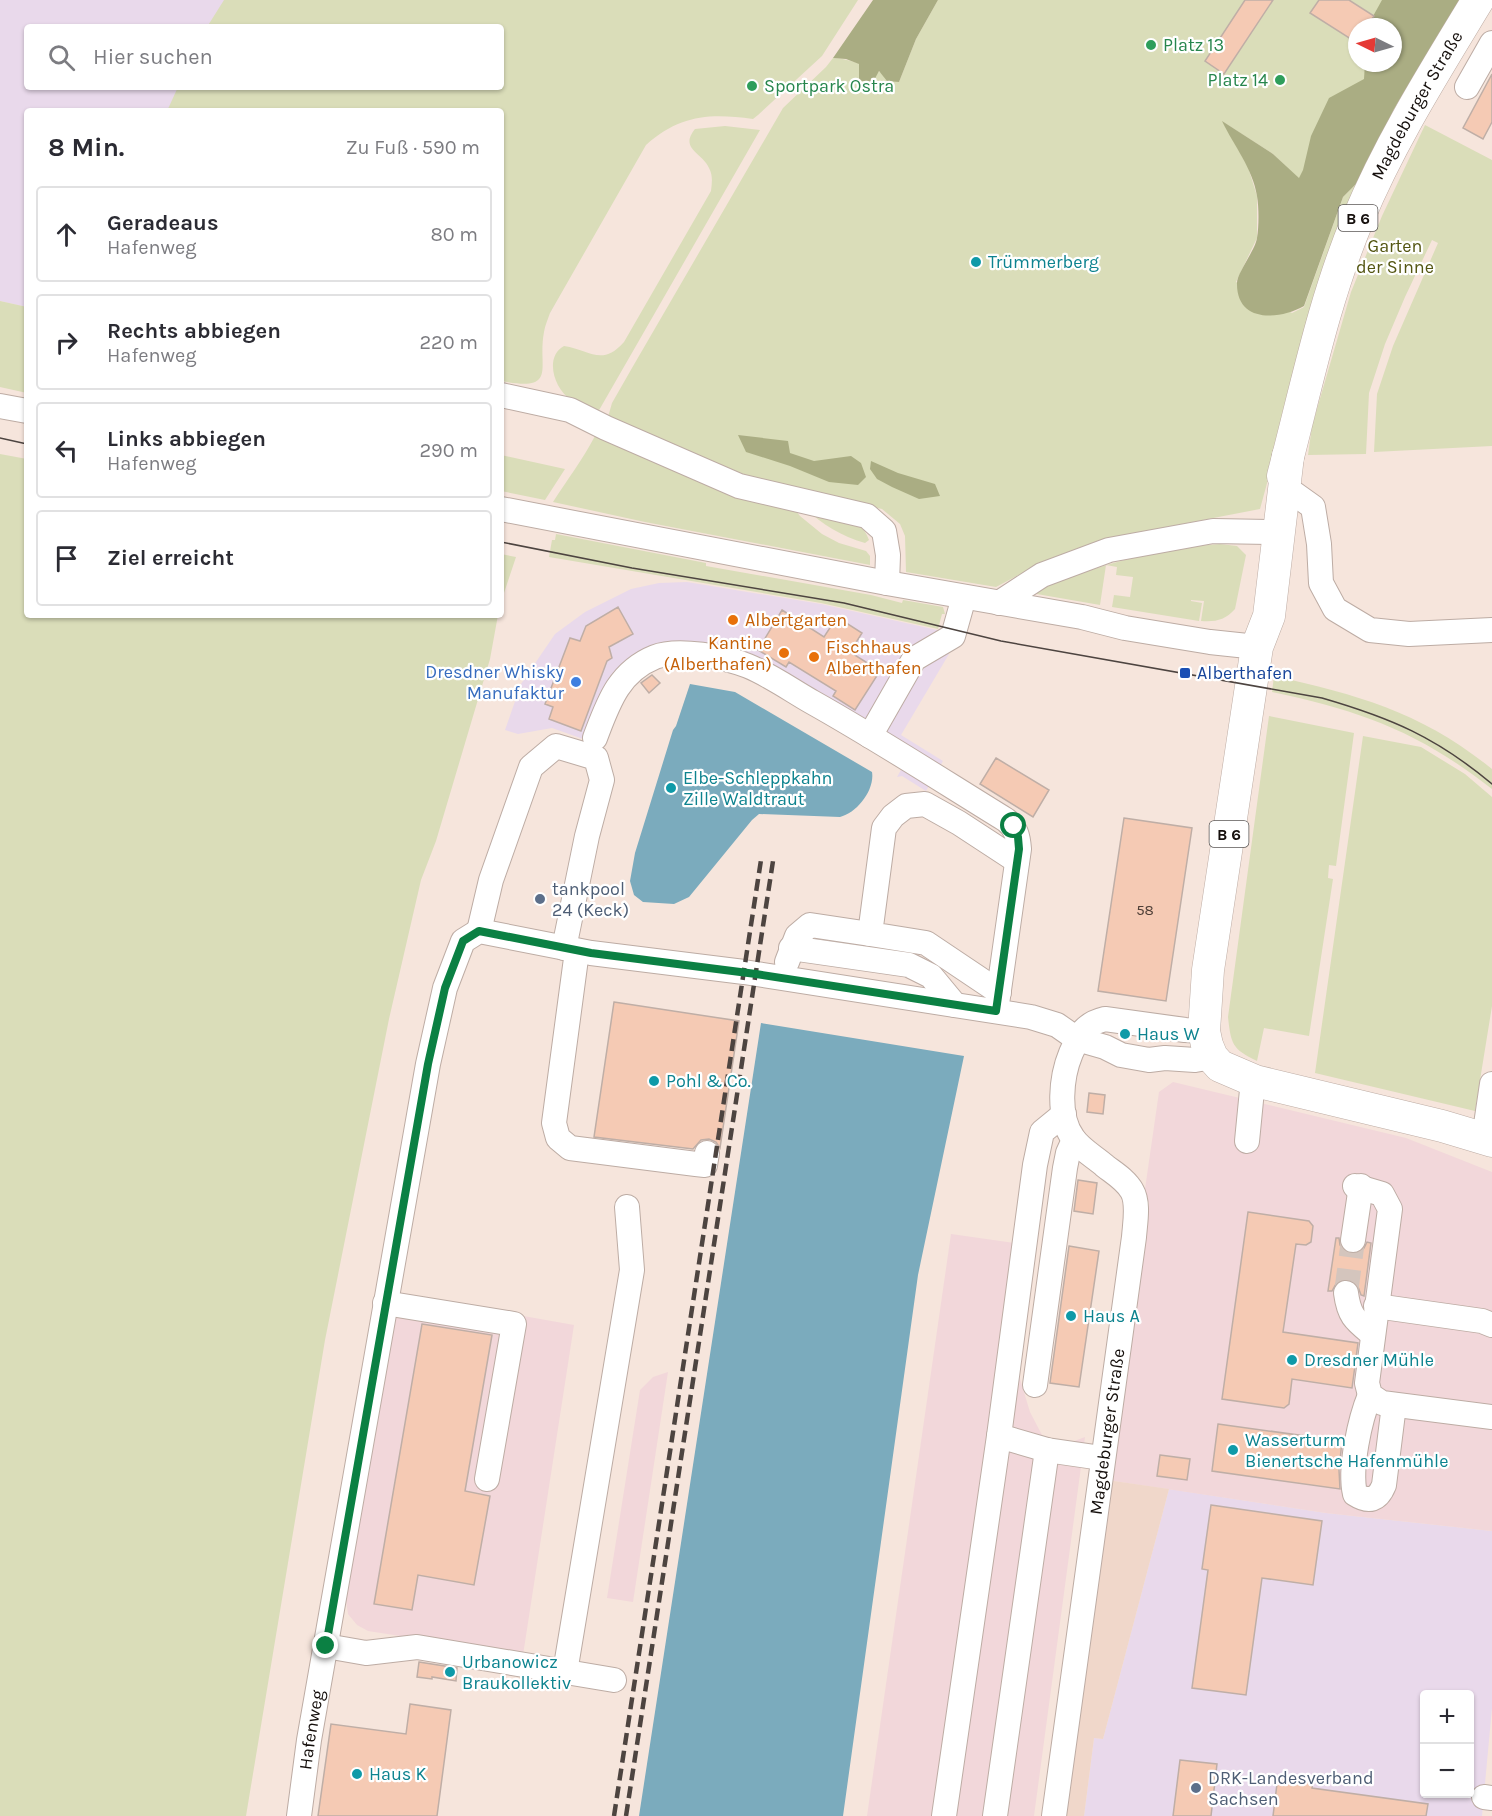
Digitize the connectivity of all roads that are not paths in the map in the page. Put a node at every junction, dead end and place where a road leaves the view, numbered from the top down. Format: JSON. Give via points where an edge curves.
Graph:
{"nodes":[{"id":1,"x":1478,"y":0,"type":"edge"},
{"id":2,"x":1492,"y":43,"type":"edge"},
{"id":3,"x":1467,"y":87,"type":"dead end"},
{"id":4,"x":504,"y":396,"type":"edge"},
{"id":5,"x":0,"y":406,"type":"edge"},
{"id":6,"x":24,"y":410,"type":"edge"},
{"id":7,"x":1288,"y":456,"type":"junction"},
{"id":8,"x":1285,"y":487,"type":"junction"},
{"id":9,"x":504,"y":510,"type":"edge"},
{"id":10,"x":1269,"y":532,"type":"junction"},
{"id":11,"x":886,"y":583,"type":"junction"},
{"id":12,"x":964,"y":597,"type":"junction"},
{"id":13,"x":999,"y":603,"type":"junction"},
{"id":14,"x":1492,"y":630,"type":"edge"},
{"id":15,"x":1255,"y":662,"type":"junction"},
{"id":16,"x":870,"y":735,"type":"junction"},
{"id":17,"x":595,"y":738,"type":"dead end"},
{"id":18,"x":1017,"y":861,"type":"junction"},
{"id":19,"x":479,"y":931,"type":"junction"},
{"id":20,"x":870,"y":934,"type":"junction"},
{"id":21,"x":791,"y":948,"type":"junction"},
{"id":22,"x":571,"y":950,"type":"junction"},
{"id":23,"x":784,"y":978,"type":"junction"},
{"id":24,"x":998,"y":1001,"type":"junction"},
{"id":25,"x":955,"y":1005,"type":"junction"},
{"id":26,"x":1077,"y":1039,"type":"junction"},
{"id":27,"x":1208,"y":1044,"type":"junction"},
{"id":28,"x":1253,"y":1080,"type":"junction"},
{"id":29,"x":1492,"y":1084,"type":"edge"},
{"id":30,"x":1064,"y":1114,"type":"junction"},
{"id":31,"x":1074,"y":1140,"type":"junction"},
{"id":32,"x":1488,"y":1140,"type":"edge"},
{"id":33,"x":1247,"y":1141,"type":"dead end"},
{"id":34,"x":706,"y":1153,"type":"dead end"},
{"id":35,"x":627,"y":1207,"type":"dead end"},
{"id":36,"x":1353,"y":1240,"type":"tunnel mouth"},
{"id":37,"x":1346,"y":1293,"type":"tunnel mouth"},
{"id":38,"x":385,"y":1303,"type":"junction"},
{"id":39,"x":1376,"y":1306,"type":"junction"},
{"id":40,"x":1492,"y":1325,"type":"edge"},
{"id":41,"x":1372,"y":1334,"type":"junction"},
{"id":42,"x":1035,"y":1385,"type":"dead end"},
{"id":43,"x":1370,"y":1395,"type":"junction"},
{"id":44,"x":1394,"y":1405,"type":"junction"},
{"id":45,"x":1492,"y":1417,"type":"edge"},
{"id":46,"x":999,"y":1436,"type":"junction"},
{"id":47,"x":1047,"y":1450,"type":"junction"},
{"id":48,"x":1102,"y":1458,"type":"junction"},
{"id":49,"x":487,"y":1479,"type":"dead end"},
{"id":50,"x":326,"y":1646,"type":"junction"},
{"id":51,"x":565,"y":1672,"type":"junction"},
{"id":52,"x":614,"y":1680,"type":"dead end"},
{"id":53,"x":299,"y":1816,"type":"edge"},
{"id":54,"x":944,"y":1816,"type":"edge"},
{"id":55,"x":995,"y":1816,"type":"edge"},
{"id":56,"x":1054,"y":1816,"type":"edge"}],
"edges":[{"from":1,"to":7,"type":"main road","name":"Magdeburger Straße","number":"B 6","via":[[1404,123],[1358,218],[1322,319],[1322,358]]},
{"from":2,"to":3,"type":"street"},
{"from":4,"to":11,"type":"street","via":[[570,410],[739,486],[867,516],[884,531],[888,555]]},
{"from":5,"to":6,"type":"street"},
{"from":7,"to":8,"type":"main road","name":"Magdeburger Straße","number":"B 6"},
{"from":7,"to":10,"type":"main road","name":"Magdeburger Straße","number":"B 6"},
{"from":8,"to":14,"type":"street","via":[[1313,507],[1321,583],[1335,609],[1370,630],[1409,634]]},
{"from":8,"to":15,"type":"main road","name":"Magdeburger Straße","number":"B 6","via":[[1269,616]]},
{"from":9,"to":11,"type":"street"},
{"from":10,"to":13,"type":"street","via":[[1213,531],[1109,550],[1042,575]]},
{"from":10,"to":15,"type":"main road","name":"Magdeburger Straße","number":"B 6","via":[[1254,613]]},
{"from":11,"to":12,"type":"street"},
{"from":12,"to":13,"type":"street"},
{"from":12,"to":16,"type":"street","via":[[954,636],[914,659]]},
{"from":13,"to":15,"type":"street","via":[[1196,640]]},
{"from":15,"to":27,"type":"main road","number":"B 6","via":[[1208,970]]},
{"from":16,"to":17,"type":"street","via":[[749,666],[717,657],[678,654],[656,656],[634,668],[613,693]]},
{"from":16,"to":18,"type":"street","via":[[1014,826],[1018,837]]},
{"from":18,"to":20,"type":"street","via":[[925,804],[906,806],[884,828]]},
{"from":18,"to":24,"type":"street"},
{"from":19,"to":22,"type":"street"},
{"from":19,"to":22,"type":"street","via":[[491,880],[531,767],[556,746],[596,758],[602,780],[588,836]]},
{"from":19,"to":38,"type":"street","name":"Hafenweg","via":[[463,941],[445,988]]},
{"from":20,"to":21,"type":"street","via":[[810,925],[796,936]]},
{"from":20,"to":24,"type":"street","via":[[926,943]]},
{"from":21,"to":23,"type":"street"},
{"from":21,"to":25,"type":"street","via":[[909,965],[931,976]]},
{"from":22,"to":23,"type":"street"},
{"from":22,"to":34,"type":"street","via":[[554,1123],[558,1138],[570,1148],[705,1165]]},
{"from":23,"to":25,"type":"street"},
{"from":24,"to":25,"type":"street"},
{"from":24,"to":26,"type":"street","via":[[1057,1025]]},
{"from":26,"to":27,"type":"street","via":[[1121,1055],[1149,1060],[1195,1060]]},
{"from":26,"to":27,"type":"street","via":[[1092,1022],[1105,1019],[1185,1030]]},
{"from":26,"to":30,"type":"street","name":"Magdeburger Straße","via":[[1064,1082]]},
{"from":27,"to":28,"type":"main road","via":[[1220,1066]]},
{"from":28,"to":32,"type":"main road"},
{"from":28,"to":33,"type":"street"},
{"from":29,"to":32,"type":"street"},
{"from":30,"to":31,"type":"street","name":"Magdeburger Straße"},
{"from":30,"to":46,"type":"street","via":[[1042,1132],[1035,1165]]},
{"from":31,"to":42,"type":"street","via":[[1065,1168]]},
{"from":31,"to":48,"type":"street","name":"Magdeburger Straße","via":[[1125,1183],[1133,1192],[1136,1208]]},
{"from":35,"to":51,"type":"street","via":[[632,1270]]},
{"from":36,"to":39,"type":"street","via":[[1358,1186],[1382,1194],[1390,1209]]},
{"from":37,"to":41,"type":"street","via":[[1353,1318]]},
{"from":38,"to":49,"type":"street","via":[[514,1324]]},
{"from":38,"to":50,"type":"street","name":"Hafenweg"},
{"from":39,"to":40,"type":"street"},
{"from":39,"to":41,"type":"street"},
{"from":41,"to":43,"type":"street","via":[[1366,1383]]},
{"from":43,"to":44,"type":"street"},
{"from":43,"to":44,"type":"street","via":[[1361,1415],[1352,1482],[1355,1494],[1362,1498],[1372,1499],[1384,1485]]},
{"from":44,"to":45,"type":"street"},
{"from":46,"to":47,"type":"street"},
{"from":46,"to":54,"type":"street"},
{"from":47,"to":48,"type":"street"},
{"from":47,"to":55,"type":"street"},
{"from":48,"to":56,"type":"street","name":"Magdeburger Straße"},
{"from":50,"to":51,"type":"street","via":[[366,1653],[417,1647]]},
{"from":50,"to":53,"type":"street","name":"Hafenweg"},
{"from":51,"to":52,"type":"street"}]}
